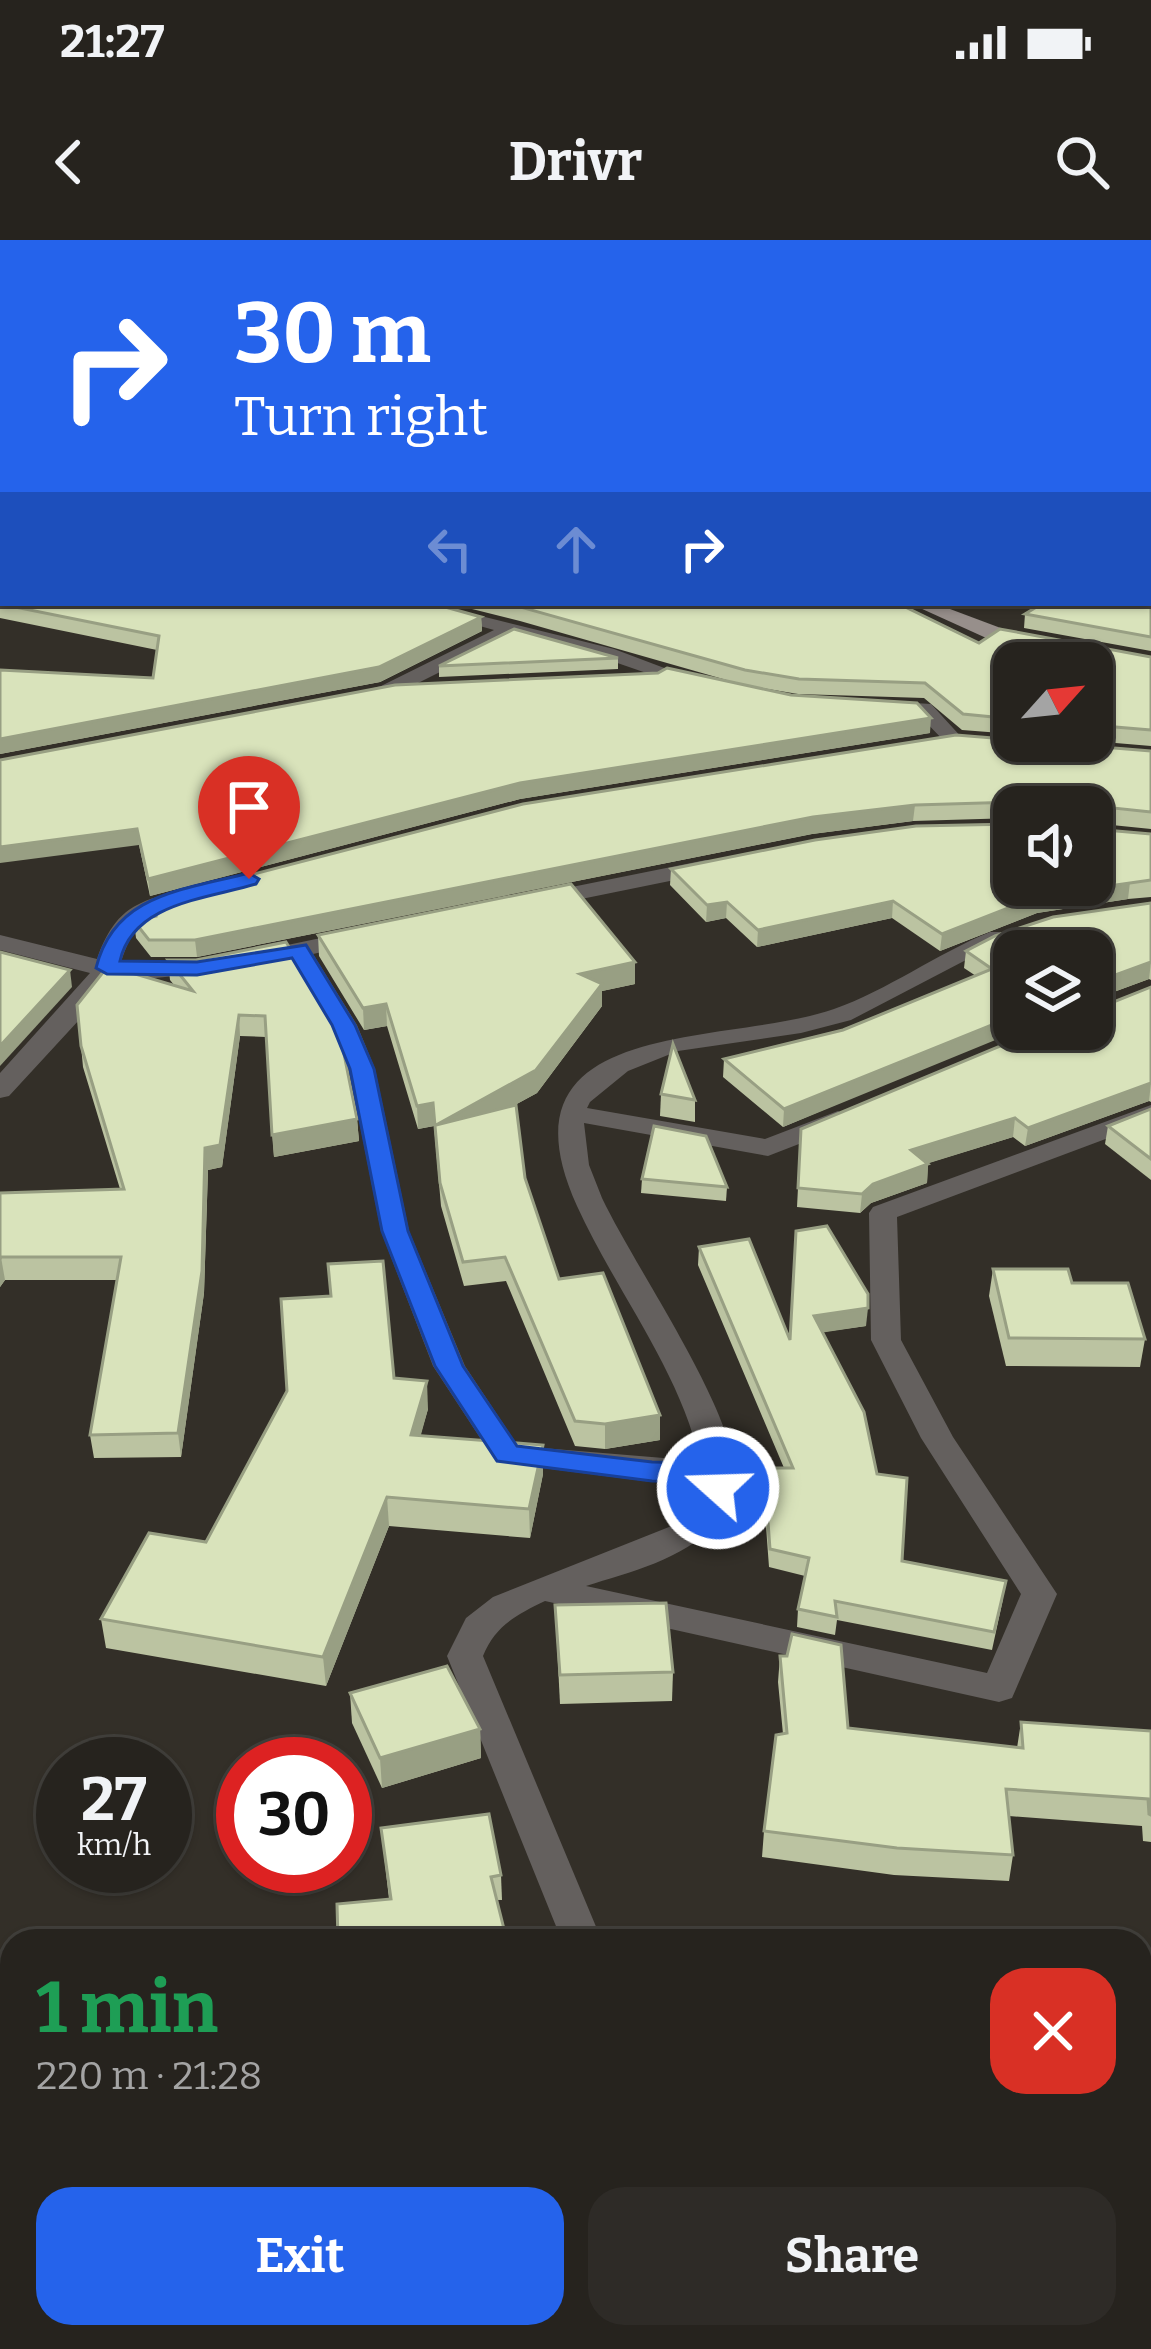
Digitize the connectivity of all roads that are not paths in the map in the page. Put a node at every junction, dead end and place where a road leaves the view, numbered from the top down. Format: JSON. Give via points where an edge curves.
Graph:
{"nodes":[{"id":1,"x":418,"y":606,"type":"edge"},
{"id":2,"x":925,"y":606,"type":"edge"},
{"id":3,"x":512,"y":629,"type":"junction"},
{"id":4,"x":1029,"y":642,"type":"edge"},
{"id":5,"x":669,"y":676,"type":"junction"},
{"id":6,"x":622,"y":679,"type":"edge"},
{"id":7,"x":434,"y":688,"type":"edge"},
{"id":8,"x":387,"y":691,"type":"junction"},
{"id":9,"x":722,"y":691,"type":"edge"},
{"id":10,"x":342,"y":701,"type":"edge"},
{"id":11,"x":861,"y":706,"type":"edge"},
{"id":12,"x":953,"y":742,"type":"edge"},
{"id":13,"x":720,"y":864,"type":"edge"},
{"id":14,"x":211,"y":890,"type":"edge"},
{"id":15,"x":510,"y":907,"type":"edge"},
{"id":16,"x":1025,"y":928,"type":"edge"},
{"id":17,"x":394,"y":930,"type":"edge"},
{"id":18,"x":0,"y":942,"type":"edge"},
{"id":19,"x":298,"y":950,"type":"junction"},
{"id":20,"x":107,"y":968,"type":"junction"},
{"id":21,"x":0,"y":1090,"type":"edge"},
{"id":22,"x":857,"y":1111,"type":"edge"},
{"id":23,"x":571,"y":1113,"type":"junction"},
{"id":24,"x":1151,"y":1113,"type":"edge"},
{"id":25,"x":717,"y":1472,"type":"junction"},
{"id":26,"x":539,"y":1588,"type":"junction"},
{"id":27,"x":552,"y":1864,"type":"junction"},
{"id":28,"x":563,"y":1929,"type":"edge"},
{"id":29,"x":577,"y":1929,"type":"edge"}],
"edges":[{"from":1,"to":3,"type":"street"},
{"from":2,"to":4,"type":"main road"},
{"from":3,"to":5,"type":"street"},
{"from":3,"to":8,"type":"street"},
{"from":5,"to":6,"type":"street"},
{"from":5,"to":9,"type":"street"},
{"from":7,"to":8,"type":"street"},
{"from":8,"to":10,"type":"street"},
{"from":11,"to":12,"type":"street","via":[[924,708]]},
{"from":13,"to":15,"type":"street"},
{"from":14,"to":20,"type":"street","via":[[138,912],[114,938]]},
{"from":16,"to":23,"type":"street","via":[[856,1012],[642,1055],[589,1088]]},
{"from":17,"to":19,"type":"street"},
{"from":18,"to":20,"type":"street"},
{"from":19,"to":20,"type":"street","via":[[197,969]]},
{"from":19,"to":25,"type":"street","via":[[362,1069],[395,1231],[449,1366],[508,1455]]},
{"from":20,"to":21,"type":"street"},
{"from":22,"to":23,"type":"street","via":[[768,1148]]},
{"from":23,"to":25,"type":"street","via":[[583,1190],[684,1379]]},
{"from":24,"to":26,"type":"street","via":[[883,1213],[886,1340],[937,1438],[1039,1594],[999,1689]]},
{"from":25,"to":26,"type":"street","via":[[704,1517],[673,1540]]},
{"from":26,"to":27,"type":"street","via":[[477,1627],[465,1656]]},
{"from":27,"to":28,"type":"street"},
{"from":27,"to":29,"type":"street"}]}
